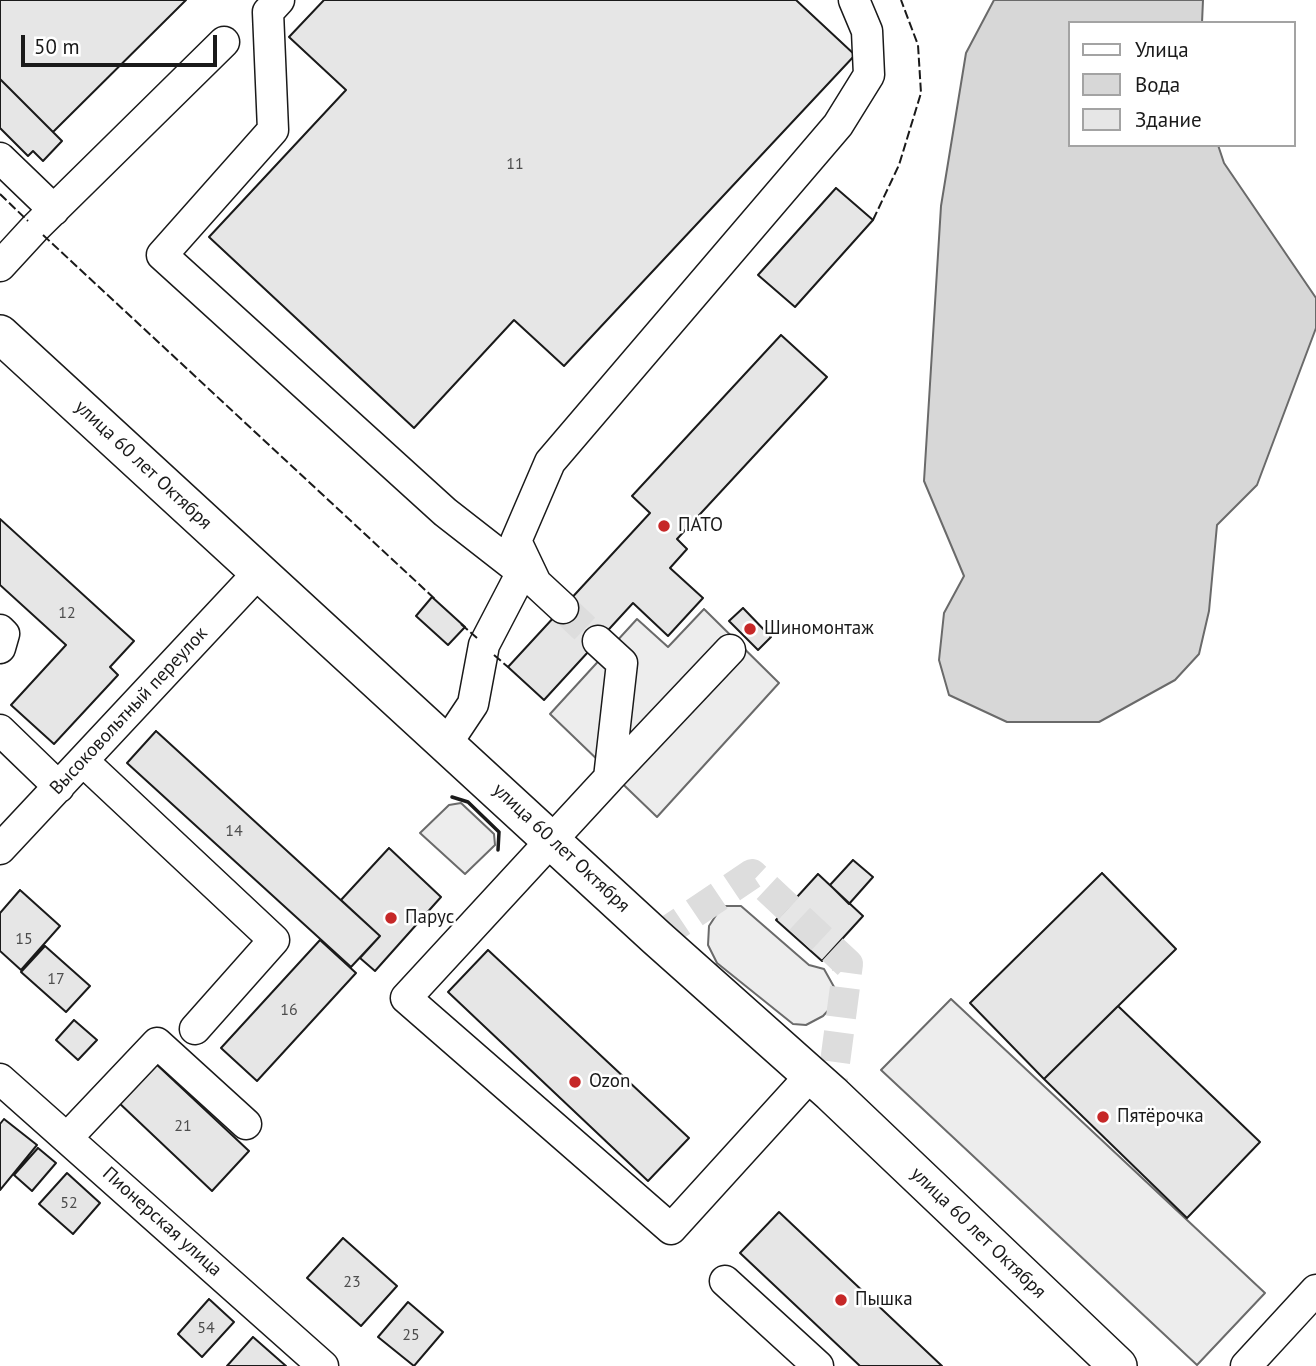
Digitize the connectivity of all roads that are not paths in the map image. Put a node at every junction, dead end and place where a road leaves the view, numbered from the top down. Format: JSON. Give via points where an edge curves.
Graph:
{"nodes":[{"id":1,"x":279,"y":0,"type":"edge"},
{"id":2,"x":854,"y":0,"type":"edge"},
{"id":3,"x":224,"y":42,"type":"dead end"},
{"id":4,"x":0,"y":158,"type":"edge"},
{"id":5,"x":54,"y":210,"type":"junction"},
{"id":6,"x":0,"y":267,"type":"edge"},
{"id":7,"x":0,"y":334,"type":"edge"},
{"id":8,"x":259,"y":572,"type":"junction"},
{"id":9,"x":529,"y":578,"type":"junction"},
{"id":10,"x":563,"y":608,"type":"tunnel mouth"},
{"id":11,"x":0,"y":630,"type":"edge"},
{"id":12,"x":598,"y":640,"type":"tunnel mouth"},
{"id":13,"x":0,"y":648,"type":"edge"},
{"id":14,"x":730,"y":650,"type":"dead end"},
{"id":15,"x":0,"y":730,"type":"edge"},
{"id":16,"x":447,"y":743,"type":"junction"},
{"id":17,"x":83,"y":761,"type":"junction"},
{"id":18,"x":609,"y":778,"type":"junction"},
{"id":19,"x":59,"y":786,"type":"junction"},
{"id":20,"x":552,"y":839,"type":"junction"},
{"id":21,"x":0,"y":849,"type":"edge"},
{"id":22,"x":195,"y":1029,"type":"dead end"},
{"id":23,"x":811,"y":1075,"type":"junction"},
{"id":24,"x":0,"y":1079,"type":"edge"},
{"id":25,"x":246,"y":1124,"type":"dead end"},
{"id":26,"x":66,"y":1138,"type":"junction"},
{"id":27,"x":726,"y":1281,"type":"dead end"},
{"id":28,"x":1316,"y":1290,"type":"edge"},
{"id":29,"x":323,"y":1366,"type":"edge"},
{"id":30,"x":818,"y":1366,"type":"edge"},
{"id":31,"x":1118,"y":1366,"type":"edge"},
{"id":32,"x":1246,"y":1366,"type":"edge"}],
"edges":[{"from":1,"to":9,"type":"street","via":[[268,12],[273,130],[162,255],[445,512]]},
{"from":2,"to":9,"type":"street","via":[[867,31],[869,75],[838,125],[550,462],[516,541]]},
{"from":3,"to":5,"type":"street"},
{"from":4,"to":5,"type":"street"},
{"from":5,"to":6,"type":"street"},
{"from":7,"to":8,"type":"main road","name":"улица 60 лет Октября"},
{"from":8,"to":16,"type":"main road","name":"улица 60 лет Октября"},
{"from":8,"to":17,"type":"street","name":"Высоковольтный переулок"},
{"from":9,"to":10,"type":"street"},
{"from":9,"to":16,"type":"street","via":[[484,645],[473,704]]},
{"from":11,"to":13,"type":"street","via":[[4,634]]},
{"from":12,"to":18,"type":"street","via":[[622,663]]},
{"from":14,"to":18,"type":"street"},
{"from":15,"to":19,"type":"street"},
{"from":16,"to":20,"type":"main road","name":"улица 60 лет Октября"},
{"from":17,"to":19,"type":"street","name":"Высоковольтный переулок"},
{"from":17,"to":22,"type":"street","via":[[274,940]]},
{"from":18,"to":20,"type":"street"},
{"from":19,"to":21,"type":"street","name":"Высоковольтный переулок"},
{"from":20,"to":23,"type":"main road","name":"улица 60 лет Октября"},
{"from":20,"to":23,"type":"street","via":[[406,998],[671,1229]]},
{"from":23,"to":31,"type":"main road","name":"улица 60 лет Октября"},
{"from":24,"to":26,"type":"street","name":"Пионерская улица"},
{"from":25,"to":26,"type":"street","via":[[156,1043]]},
{"from":26,"to":29,"type":"street","name":"Пионерская улица"},
{"from":27,"to":30,"type":"street"},
{"from":28,"to":32,"type":"street"}]}
